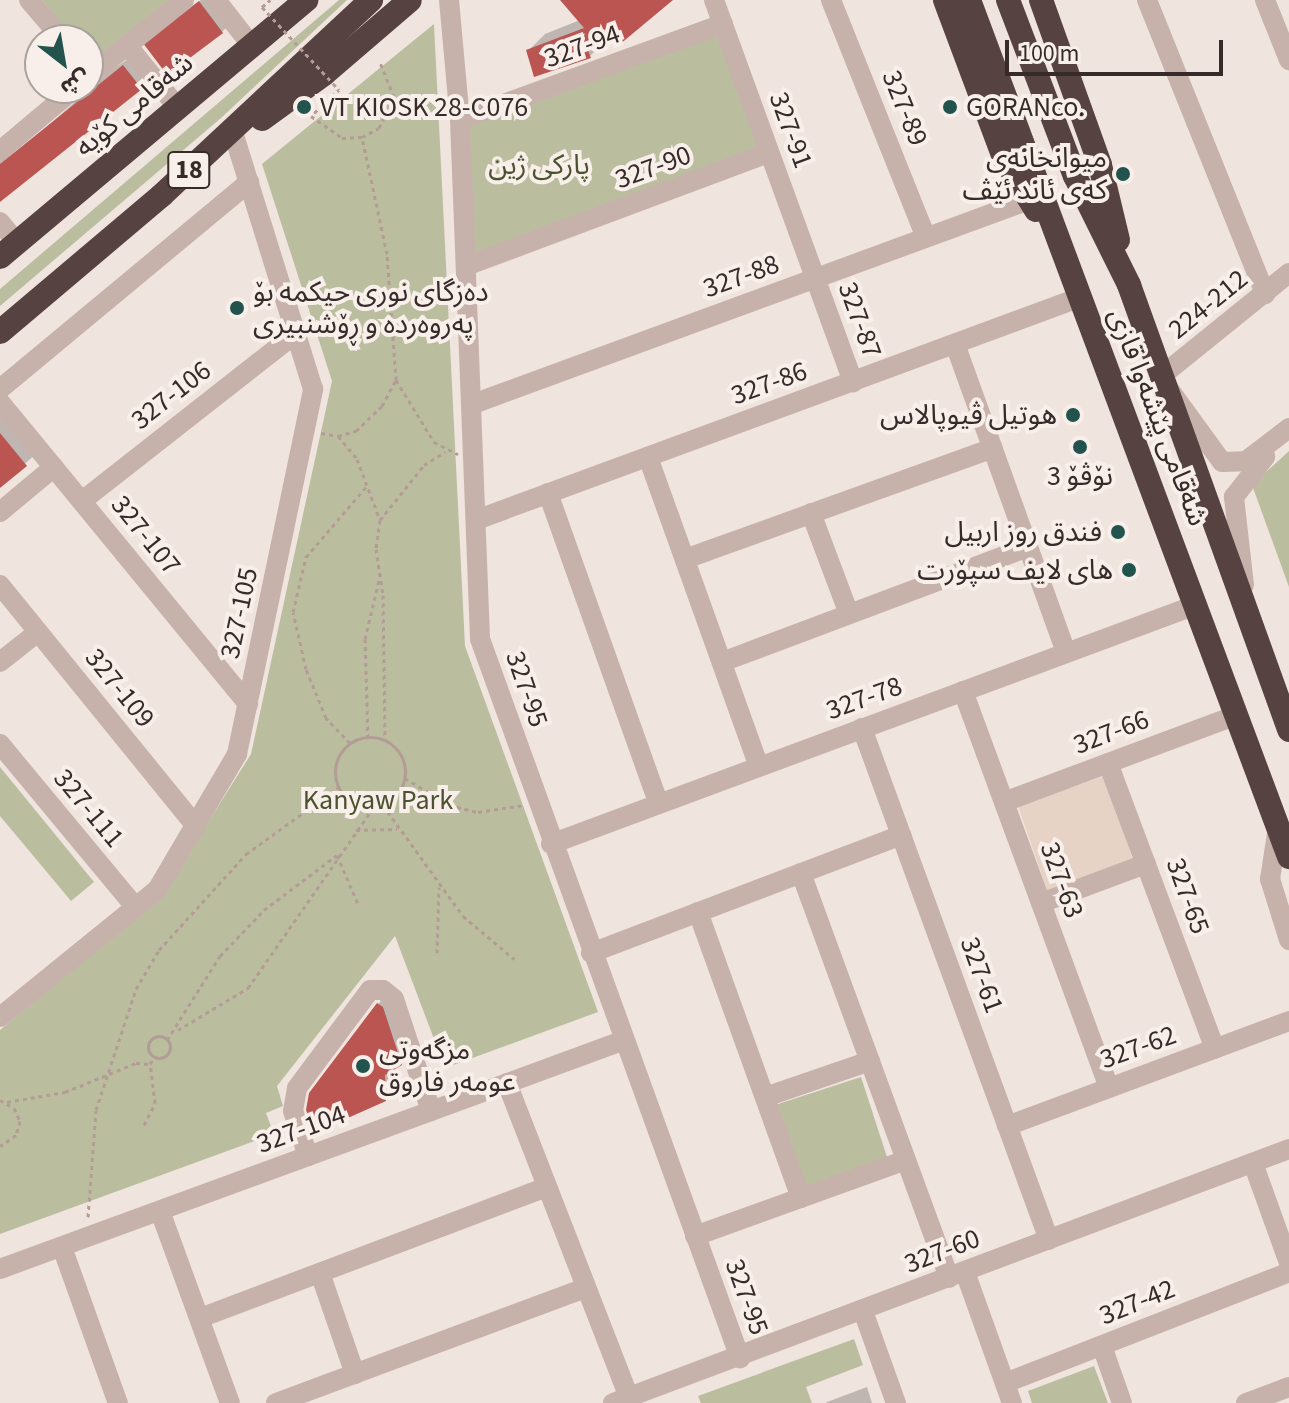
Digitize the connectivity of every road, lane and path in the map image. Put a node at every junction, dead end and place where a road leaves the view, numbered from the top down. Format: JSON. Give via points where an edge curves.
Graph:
{"nodes":[{"id":1,"x":29,"y":0,"type":"edge"},
{"id":2,"x":184,"y":0,"type":"edge"},
{"id":3,"x":216,"y":0,"type":"edge"},
{"id":4,"x":270,"y":0,"type":"edge"},
{"id":5,"x":306,"y":0,"type":"edge"},
{"id":6,"x":371,"y":0,"type":"edge"},
{"id":7,"x":410,"y":0,"type":"edge"},
{"id":8,"x":449,"y":0,"type":"edge"},
{"id":9,"x":714,"y":0,"type":"edge"},
{"id":10,"x":831,"y":0,"type":"edge"},
{"id":11,"x":945,"y":0,"type":"edge"},
{"id":12,"x":969,"y":0,"type":"edge"},
{"id":13,"x":1008,"y":0,"type":"edge"},
{"id":14,"x":1041,"y":0,"type":"edge"},
{"id":15,"x":1147,"y":0,"type":"edge"},
{"id":16,"x":1265,"y":0,"type":"edge"},
{"id":17,"x":49,"y":24,"type":"edge"},
{"id":18,"x":723,"y":24,"type":"junction"},
{"id":19,"x":127,"y":45,"type":"junction"},
{"id":20,"x":252,"y":46,"type":"junction"},
{"id":21,"x":1288,"y":55,"type":"edge"},
{"id":22,"x":380,"y":62,"type":"dead end"},
{"id":23,"x":104,"y":63,"type":"edge"},
{"id":24,"x":54,"y":104,"type":"edge"},
{"id":25,"x":178,"y":108,"type":"junction"},
{"id":26,"x":460,"y":120,"type":"junction"},
{"id":27,"x":362,"y":137,"type":"junction"},
{"id":28,"x":235,"y":138,"type":"junction"},
{"id":29,"x":3,"y":142,"type":"edge"},
{"id":30,"x":769,"y":153,"type":"junction"},
{"id":31,"x":249,"y":182,"type":"junction"},
{"id":32,"x":162,"y":195,"type":"junction"},
{"id":33,"x":1029,"y":200,"type":"junction"},
{"id":34,"x":0,"y":222,"type":"edge"},
{"id":35,"x":926,"y":237,"type":"junction"},
{"id":36,"x":1058,"y":240,"type":"junction"},
{"id":37,"x":8,"y":250,"type":"edge"},
{"id":38,"x":466,"y":266,"type":"junction"},
{"id":39,"x":1289,"y":273,"type":"edge"},
{"id":40,"x":815,"y":278,"type":"junction"},
{"id":41,"x":1129,"y":285,"type":"junction"},
{"id":42,"x":1265,"y":294,"type":"junction"},
{"id":43,"x":1081,"y":297,"type":"junction"},
{"id":44,"x":0,"y":332,"type":"edge"},
{"id":45,"x":296,"y":333,"type":"junction"},
{"id":46,"x":955,"y":344,"type":"junction"},
{"id":47,"x":1160,"y":377,"type":"junction"},
{"id":48,"x":396,"y":380,"type":"junction"},
{"id":49,"x":853,"y":382,"type":"junction"},
{"id":50,"x":0,"y":389,"type":"edge"},
{"id":51,"x":0,"y":402,"type":"edge"},
{"id":52,"x":473,"y":404,"type":"junction"},
{"id":53,"x":308,"y":431,"type":"junction"},
{"id":54,"x":1289,"y":431,"type":"edge"},
{"id":55,"x":338,"y":436,"type":"junction"},
{"id":56,"x":993,"y":448,"type":"junction"},
{"id":57,"x":445,"y":452,"type":"junction"},
{"id":58,"x":473,"y":457,"type":"junction"},
{"id":59,"x":648,"y":457,"type":"junction"},
{"id":60,"x":54,"y":467,"type":"junction"},
{"id":61,"x":366,"y":487,"type":"junction"},
{"id":62,"x":548,"y":493,"type":"junction"},
{"id":63,"x":82,"y":501,"type":"junction"},
{"id":64,"x":0,"y":512,"type":"edge"},
{"id":65,"x":811,"y":513,"type":"junction"},
{"id":66,"x":380,"y":520,"type":"junction"},
{"id":67,"x":476,"y":520,"type":"junction"},
{"id":68,"x":1028,"y":547,"type":"junction"},
{"id":69,"x":685,"y":559,"type":"junction"},
{"id":70,"x":382,"y":572,"type":"junction"},
{"id":71,"x":0,"y":585,"type":"edge"},
{"id":72,"x":1196,"y":605,"type":"junction"},
{"id":73,"x":849,"y":614,"type":"junction"},
{"id":74,"x":1250,"y":625,"type":"junction"},
{"id":75,"x":38,"y":632,"type":"junction"},
{"id":76,"x":1066,"y":653,"type":"junction"},
{"id":77,"x":0,"y":662,"type":"edge"},
{"id":78,"x":722,"y":662,"type":"junction"},
{"id":79,"x":963,"y":691,"type":"junction"},
{"id":80,"x":248,"y":704,"type":"junction"},
{"id":81,"x":1237,"y":715,"type":"junction"},
{"id":82,"x":862,"y":728,"type":"junction"},
{"id":83,"x":1289,"y":730,"type":"edge"},
{"id":84,"x":368,"y":738,"type":"junction"},
{"id":85,"x":385,"y":741,"type":"junction"},
{"id":86,"x":350,"y":743,"type":"junction"},
{"id":87,"x":0,"y":744,"type":"edge"},
{"id":88,"x":1108,"y":763,"type":"junction"},
{"id":89,"x":759,"y":767,"type":"junction"},
{"id":90,"x":405,"y":778,"type":"junction"},
{"id":91,"x":338,"y":788,"type":"junction"},
{"id":92,"x":1004,"y":802,"type":"junction"},
{"id":93,"x":537,"y":803,"type":"junction"},
{"id":94,"x":659,"y":804,"type":"junction"},
{"id":95,"x":383,"y":805,"type":"junction"},
{"id":96,"x":374,"y":807,"type":"junction"},
{"id":97,"x":196,"y":826,"type":"junction"},
{"id":98,"x":1278,"y":827,"type":"junction"},
{"id":99,"x":399,"y":829,"type":"junction"},
{"id":100,"x":356,"y":830,"type":"junction"},
{"id":101,"x":901,"y":835,"type":"junction"},
{"id":102,"x":551,"y":844,"type":"junction"},
{"id":103,"x":337,"y":855,"type":"junction"},
{"id":104,"x":1289,"y":857,"type":"edge"},
{"id":105,"x":1146,"y":864,"type":"junction"},
{"id":106,"x":801,"y":873,"type":"junction"},
{"id":107,"x":439,"y":887,"type":"junction"},
{"id":108,"x":1041,"y":903,"type":"junction"},
{"id":109,"x":359,"y":906,"type":"dead end"},
{"id":110,"x":136,"y":908,"type":"junction"},
{"id":111,"x":698,"y":912,"type":"junction"},
{"id":112,"x":1289,"y":940,"type":"edge"},
{"id":113,"x":437,"y":953,"type":"dead end"},
{"id":114,"x":591,"y":953,"type":"junction"},
{"id":115,"x":514,"y":959,"type":"dead end"},
{"id":116,"x":0,"y":1017,"type":"edge"},
{"id":117,"x":1289,"y":1021,"type":"edge"},
{"id":118,"x":178,"y":1030,"type":"junction"},
{"id":119,"x":167,"y":1040,"type":"junction"},
{"id":120,"x":622,"y":1041,"type":"junction"},
{"id":121,"x":1215,"y":1049,"type":"junction"},
{"id":122,"x":155,"y":1056,"type":"junction"},
{"id":123,"x":870,"y":1061,"type":"junction"},
{"id":124,"x":150,"y":1064,"type":"junction"},
{"id":125,"x":105,"y":1076,"type":"junction"},
{"id":126,"x":507,"y":1083,"type":"junction"},
{"id":127,"x":1109,"y":1088,"type":"junction"},
{"id":128,"x":765,"y":1097,"type":"junction"},
{"id":129,"x":0,"y":1100,"type":"edge"},
{"id":130,"x":7,"y":1102,"type":"junction"},
{"id":131,"x":431,"y":1111,"type":"junction"},
{"id":132,"x":144,"y":1125,"type":"dead end"},
{"id":133,"x":1007,"y":1126,"type":"junction"},
{"id":134,"x":0,"y":1146,"type":"edge"},
{"id":135,"x":1289,"y":1149,"type":"edge"},
{"id":136,"x":308,"y":1156,"type":"junction"},
{"id":137,"x":906,"y":1160,"type":"junction"},
{"id":138,"x":1253,"y":1163,"type":"junction"},
{"id":139,"x":547,"y":1187,"type":"junction"},
{"id":140,"x":801,"y":1198,"type":"junction"},
{"id":141,"x":160,"y":1211,"type":"junction"},
{"id":142,"x":695,"y":1236,"type":"junction"},
{"id":143,"x":89,"y":1237,"type":"junction"},
{"id":144,"x":1049,"y":1240,"type":"junction"},
{"id":145,"x":62,"y":1247,"type":"junction"},
{"id":146,"x":1289,"y":1263,"type":"edge"},
{"id":147,"x":0,"y":1269,"type":"edge"},
{"id":148,"x":1289,"y":1272,"type":"edge"},
{"id":149,"x":320,"y":1273,"type":"junction"},
{"id":150,"x":957,"y":1275,"type":"junction"},
{"id":151,"x":586,"y":1288,"type":"junction"},
{"id":152,"x":863,"y":1311,"type":"junction"},
{"id":153,"x":200,"y":1318,"type":"junction"},
{"id":154,"x":1102,"y":1346,"type":"junction"},
{"id":155,"x":740,"y":1358,"type":"junction"},
{"id":156,"x":355,"y":1374,"type":"junction"},
{"id":157,"x":1289,"y":1387,"type":"edge"},
{"id":158,"x":1009,"y":1393,"type":"edge"},
{"id":159,"x":621,"y":1400,"type":"edge"},
{"id":160,"x":118,"y":1403,"type":"edge"},
{"id":161,"x":230,"y":1403,"type":"edge"},
{"id":162,"x":276,"y":1403,"type":"edge"},
{"id":163,"x":896,"y":1403,"type":"edge"},
{"id":164,"x":1122,"y":1403,"type":"edge"},
{"id":165,"x":1246,"y":1403,"type":"edge"}],
"edges":[{"from":1,"to":17,"type":"street"},
{"from":2,"to":19,"type":"street"},
{"from":3,"to":20,"type":"street"},
{"from":4,"to":27,"type":"path","bridge":true,"via":[[264,5],[337,92],[312,115],[332,135]]},
{"from":5,"to":20,"type":"highway","name":"شەقامی کۆیە","number":"18"},
{"from":6,"to":32,"type":"highway","number":"18"},
{"from":7,"to":28,"type":"highway","via":[[324,74]]},
{"from":8,"to":26,"type":"street","name":"327-95"},
{"from":9,"to":18,"type":"street","name":"327-91"},
{"from":10,"to":35,"type":"street","name":"327-89"},
{"from":11,"to":33,"type":"highway","via":[[1004,158]]},
{"from":12,"to":36,"type":"highway","name":"شەقامی پێشەوا قازی"},
{"from":13,"to":41,"type":"highway","name":"شەقامی پێشەوا قازی","via":[[1075,176]]},
{"from":14,"to":41,"type":"highway","via":[[1100,165]]},
{"from":15,"to":42,"type":"street"},
{"from":16,"to":21,"type":"street"},
{"from":18,"to":26,"type":"street","name":"327-94"},
{"from":18,"to":30,"type":"street","name":"327-91"},
{"from":19,"to":23,"type":"street"},
{"from":19,"to":25,"type":"street"},
{"from":20,"to":25,"type":"highway","name":"شەقامی کۆیە","number":"18"},
{"from":22,"to":27,"type":"path","via":[[393,87],[392,107],[379,128]]},
{"from":24,"to":29,"type":"street"},
{"from":25,"to":37,"type":"highway","name":"شەقامی کۆیە","number":"18"},
{"from":26,"to":38,"type":"street","name":"327-95"},
{"from":27,"to":48,"type":"path","via":[[387,254]]},
{"from":28,"to":31,"type":"street","name":"327-105"},
{"from":28,"to":32,"type":"highway"},
{"from":30,"to":38,"type":"street","name":"327-90"},
{"from":30,"to":40,"type":"street","name":"327-91"},
{"from":31,"to":45,"type":"street","name":"327-105"},
{"from":31,"to":50,"type":"street"},
{"from":32,"to":44,"type":"highway","number":"18"},
{"from":33,"to":35,"type":"street","name":"327-88"},
{"from":33,"to":36,"type":"highway"},
{"from":34,"to":37,"type":"street"},
{"from":35,"to":40,"type":"street","name":"327-88"},
{"from":36,"to":43,"type":"highway","name":"شەقامی پێشەوا قازی"},
{"from":38,"to":52,"type":"street","name":"327-95"},
{"from":39,"to":42,"type":"street","name":"224-212"},
{"from":40,"to":49,"type":"street","name":"327-87"},
{"from":40,"to":52,"type":"street","name":"327-88"},
{"from":41,"to":47,"type":"highway","name":"شەقامی پێشەوا قازی"},
{"from":42,"to":47,"type":"street","name":"224-212"},
{"from":43,"to":46,"type":"street","name":"327-86"},
{"from":43,"to":72,"type":"highway","name":"شەقامی پێشەوا قازی"},
{"from":45,"to":53,"type":"street","name":"327-105","via":[[313,389]]},
{"from":45,"to":63,"type":"street","name":"327-106"},
{"from":46,"to":49,"type":"street","name":"327-86"},
{"from":46,"to":56,"type":"street"},
{"from":47,"to":54,"type":"street","via":[[1222,462],[1246,461]]},
{"from":47,"to":74,"type":"highway","name":"شەقامی پێشەوا قازی"},
{"from":48,"to":55,"type":"path","via":[[382,406],[356,431]]},
{"from":48,"to":57,"type":"path","via":[[423,428]]},
{"from":49,"to":59,"type":"street","name":"327-86"},
{"from":51,"to":60,"type":"street","name":"327-107"},
{"from":52,"to":58,"type":"street","name":"327-95"},
{"from":53,"to":55,"type":"path"},
{"from":53,"to":80,"type":"street","name":"327-105"},
{"from":54,"to":74,"type":"street","via":[[1246,476],[1234,497]]},
{"from":55,"to":61,"type":"path","via":[[357,459]]},
{"from":56,"to":65,"type":"street"},
{"from":56,"to":68,"type":"street"},
{"from":57,"to":58,"type":"path"},
{"from":57,"to":66,"type":"path","via":[[424,465]]},
{"from":58,"to":67,"type":"street","name":"327-95"},
{"from":59,"to":62,"type":"street","name":"327-86"},
{"from":59,"to":69,"type":"street"},
{"from":60,"to":63,"type":"street","name":"327-107"},
{"from":60,"to":64,"type":"street"},
{"from":61,"to":66,"type":"path"},
{"from":61,"to":86,"type":"path","via":[[306,557],[293,612],[306,669],[326,718]]},
{"from":62,"to":67,"type":"street","name":"327-86"},
{"from":62,"to":94,"type":"street"},
{"from":63,"to":80,"type":"street","name":"327-107"},
{"from":65,"to":69,"type":"street"},
{"from":65,"to":73,"type":"street"},
{"from":66,"to":70,"type":"path","via":[[376,549]]},
{"from":67,"to":93,"type":"street","name":"327-95","via":[[480,639]]},
{"from":68,"to":73,"type":"street"},
{"from":68,"to":76,"type":"street"},
{"from":69,"to":78,"type":"street"},
{"from":70,"to":84,"type":"path","via":[[365,639]]},
{"from":70,"to":85,"type":"path"},
{"from":71,"to":75,"type":"street","name":"327-109"},
{"from":72,"to":76,"type":"street","name":"327-78"},
{"from":72,"to":81,"type":"highway","name":"شەقامی پێشەوا قازی"},
{"from":73,"to":78,"type":"street"},
{"from":74,"to":83,"type":"highway","name":"شەقامی پێشەوا قازی"},
{"from":75,"to":77,"type":"street"},
{"from":75,"to":97,"type":"street","name":"327-109"},
{"from":76,"to":79,"type":"street","name":"327-78"},
{"from":78,"to":89,"type":"street"},
{"from":79,"to":82,"type":"street","name":"327-78"},
{"from":79,"to":92,"type":"street","name":"327-63"},
{"from":80,"to":97,"type":"street","name":"327-105","via":[[237,754]]},
{"from":81,"to":88,"type":"street","name":"327-66"},
{"from":81,"to":98,"type":"highway","name":"شەقامی پێشەوا قازی"},
{"from":82,"to":89,"type":"street","name":"327-78"},
{"from":82,"to":101,"type":"street","name":"327-61"},
{"from":84,"to":85,"type":"path"},
{"from":84,"to":86,"type":"path"},
{"from":85,"to":90,"type":"path","via":[[400,753]]},
{"from":86,"to":91,"type":"path","via":[[337,758]]},
{"from":87,"to":110,"type":"street","name":"327-111"},
{"from":88,"to":92,"type":"street","name":"327-66"},
{"from":88,"to":105,"type":"street","name":"327-65"},
{"from":89,"to":94,"type":"street","name":"327-78"},
{"from":90,"to":93,"type":"path","via":[[449,805],[478,812]]},
{"from":90,"to":95,"type":"path"},
{"from":91,"to":96,"type":"path","via":[[357,805]]},
{"from":91,"to":125,"type":"path","via":[[246,854],[159,950],[136,989]]},
{"from":92,"to":108,"type":"street","name":"327-63"},
{"from":93,"to":102,"type":"street","name":"327-95"},
{"from":94,"to":102,"type":"street","name":"327-78"},
{"from":95,"to":96,"type":"path"},
{"from":95,"to":99,"type":"path"},
{"from":96,"to":100,"type":"path"},
{"from":97,"to":110,"type":"street","name":"327-105","via":[[157,890]]},
{"from":98,"to":104,"type":"highway","name":"شەقامی پێشەوا قازی"},
{"from":98,"to":112,"type":"street","via":[[1270,879]]},
{"from":99,"to":100,"type":"path"},
{"from":99,"to":107,"type":"path"},
{"from":100,"to":103,"type":"path"},
{"from":101,"to":106,"type":"street"},
{"from":101,"to":133,"type":"street","name":"327-61"},
{"from":102,"to":114,"type":"street","name":"327-95"},
{"from":103,"to":109,"type":"path"},
{"from":103,"to":118,"type":"path","via":[[264,910],[220,956]]},
{"from":103,"to":118,"type":"path","via":[[282,945],[248,988]]},
{"from":105,"to":108,"type":"street"},
{"from":105,"to":121,"type":"street","name":"327-65"},
{"from":106,"to":111,"type":"street"},
{"from":106,"to":123,"type":"street"},
{"from":107,"to":113,"type":"path"},
{"from":107,"to":115,"type":"path","via":[[463,916]]},
{"from":108,"to":127,"type":"street","name":"327-63"},
{"from":110,"to":116,"type":"street","name":"327-105"},
{"from":111,"to":114,"type":"street"},
{"from":111,"to":128,"type":"street"},
{"from":114,"to":120,"type":"street","name":"327-95"},
{"from":117,"to":121,"type":"street","name":"327-62"},
{"from":118,"to":119,"type":"path"},
{"from":119,"to":122,"type":"path","via":[[167,1053]]},
{"from":119,"to":122,"type":"path","via":[[151,1040],[148,1049]]},
{"from":120,"to":126,"type":"street","name":"327-104"},
{"from":120,"to":142,"type":"street","name":"327-95"},
{"from":121,"to":127,"type":"street","name":"327-62"},
{"from":122,"to":124,"type":"path"},
{"from":123,"to":128,"type":"street"},
{"from":123,"to":137,"type":"street"},
{"from":124,"to":125,"type":"path","via":[[136,1063]]},
{"from":124,"to":132,"type":"path","via":[[155,1103]]},
{"from":125,"to":130,"type":"path","via":[[65,1092]]},
{"from":125,"to":143,"type":"path","via":[[89,1152]]},
{"from":126,"to":131,"type":"street","name":"327-104"},
{"from":126,"to":139,"type":"street"},
{"from":127,"to":133,"type":"street","name":"327-62"},
{"from":128,"to":140,"type":"street"},
{"from":129,"to":130,"type":"path"},
{"from":130,"to":134,"type":"path","via":[[17,1112],[19,1126],[13,1139]]},
{"from":131,"to":136,"type":"street","name":"327-104"},
{"from":131,"to":136,"type":"street","via":[[394,999],[383,990],[370,990],[297,1088],[293,1111]]},
{"from":133,"to":144,"type":"street","name":"327-61"},
{"from":135,"to":138,"type":"street","name":"327-60"},
{"from":136,"to":141,"type":"street","name":"327-104"},
{"from":137,"to":140,"type":"street"},
{"from":137,"to":150,"type":"street"},
{"from":138,"to":144,"type":"street","name":"327-60"},
{"from":138,"to":146,"type":"street"},
{"from":139,"to":149,"type":"street"},
{"from":139,"to":151,"type":"street"},
{"from":140,"to":142,"type":"street"},
{"from":141,"to":143,"type":"street","name":"327-104"},
{"from":141,"to":153,"type":"street"},
{"from":142,"to":155,"type":"street","name":"327-95"},
{"from":143,"to":145,"type":"street","name":"327-104"},
{"from":144,"to":150,"type":"street","name":"327-60"},
{"from":145,"to":147,"type":"street","name":"327-104"},
{"from":145,"to":160,"type":"street"},
{"from":148,"to":154,"type":"street","name":"327-42"},
{"from":149,"to":153,"type":"street"},
{"from":149,"to":156,"type":"street"},
{"from":150,"to":152,"type":"street","name":"327-60"},
{"from":150,"to":158,"type":"street"},
{"from":151,"to":156,"type":"street"},
{"from":151,"to":159,"type":"street"},
{"from":152,"to":155,"type":"street","name":"327-60"},
{"from":152,"to":163,"type":"street"},
{"from":153,"to":161,"type":"street"},
{"from":154,"to":158,"type":"street","name":"327-42"},
{"from":154,"to":164,"type":"street"},
{"from":155,"to":159,"type":"street","name":"327-60"},
{"from":156,"to":162,"type":"street"},
{"from":157,"to":165,"type":"street"}]}
